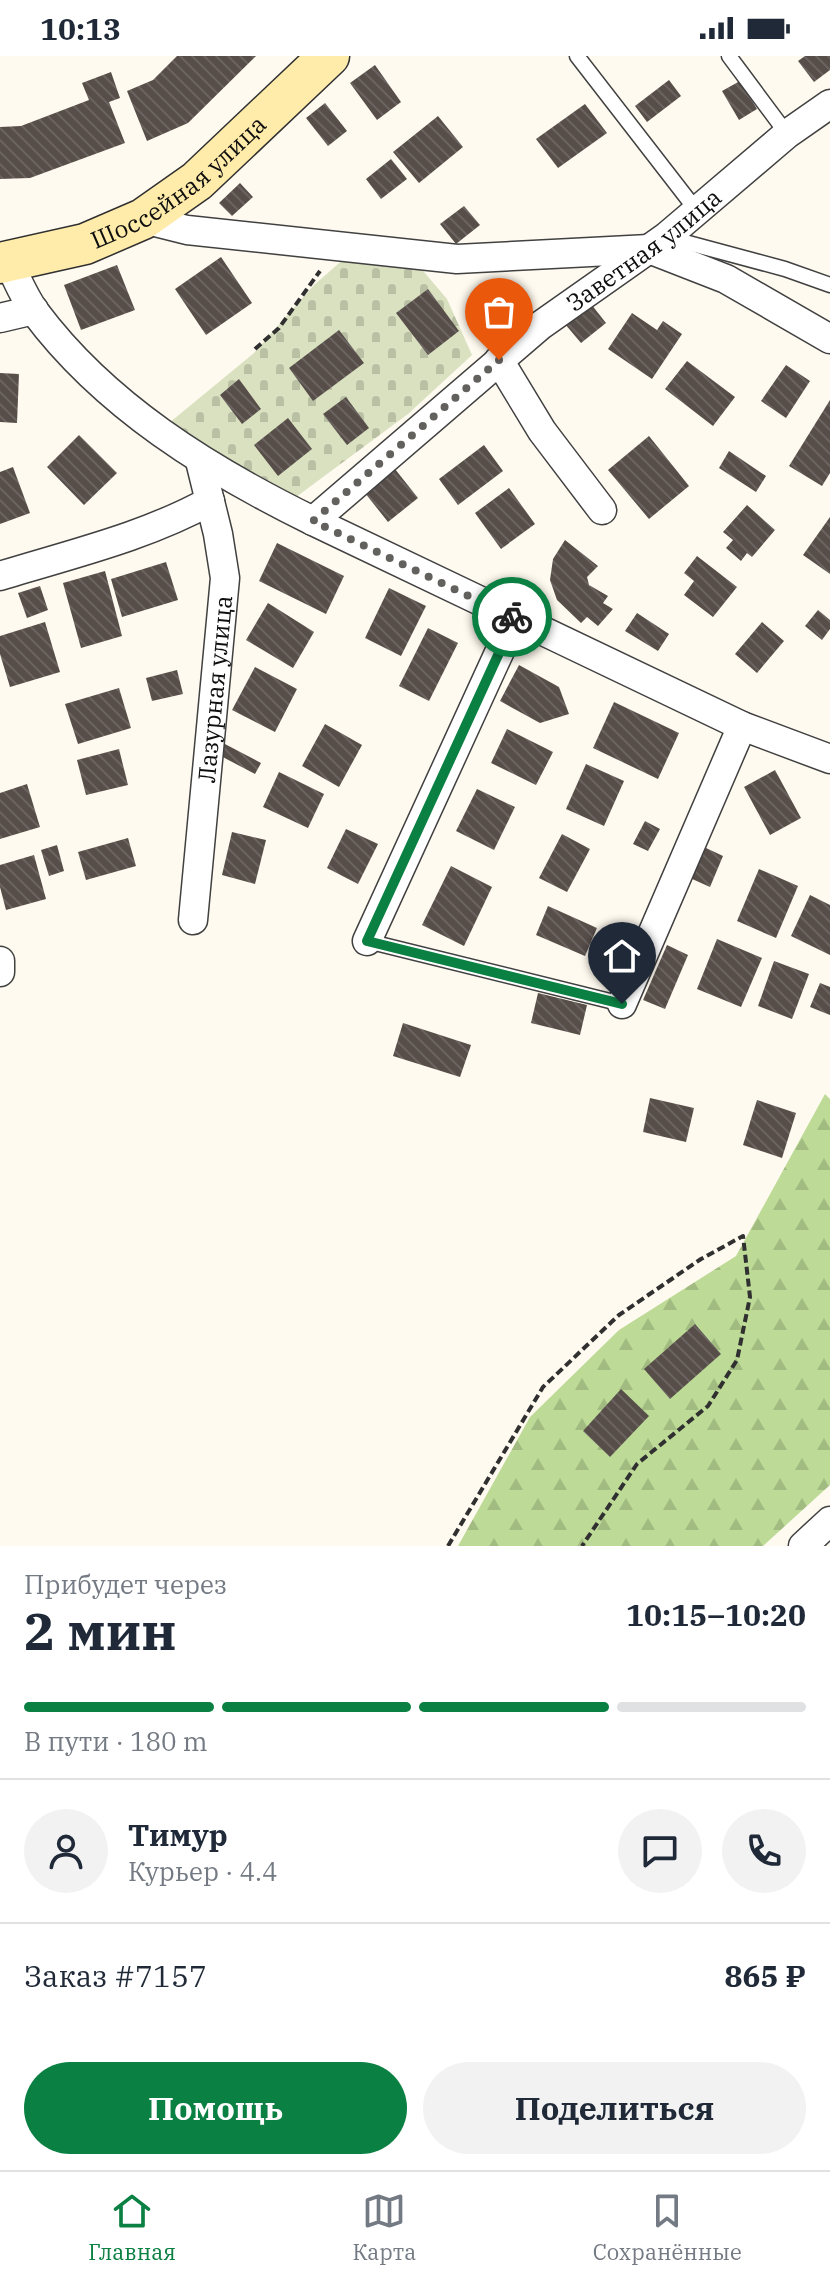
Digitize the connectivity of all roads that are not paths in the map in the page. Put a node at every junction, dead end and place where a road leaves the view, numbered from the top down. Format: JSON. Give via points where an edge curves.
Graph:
{"nodes":[{"id":1,"x":329,"y":56,"type":"edge"},
{"id":2,"x":577,"y":56,"type":"edge"},
{"id":3,"x":729,"y":56,"type":"edge"},
{"id":4,"x":830,"y":104,"type":"edge"},
{"id":5,"x":787,"y":134,"type":"junction"},
{"id":6,"x":697,"y":211,"type":"junction"},
{"id":7,"x":143,"y":219,"type":"junction"},
{"id":8,"x":658,"y":243,"type":"junction"},
{"id":9,"x":5,"y":263,"type":"edge"},
{"id":10,"x":830,"y":285,"type":"edge"},
{"id":11,"x":34,"y":310,"type":"junction"},
{"id":12,"x":0,"y":318,"type":"edge"},
{"id":13,"x":830,"y":339,"type":"edge"},
{"id":14,"x":499,"y":360,"type":"junction"},
{"id":15,"x":200,"y":461,"type":"junction"},
{"id":16,"x":210,"y":501,"type":"junction"},
{"id":17,"x":602,"y":510,"type":"dead end"},
{"id":18,"x":313,"y":521,"type":"junction"},
{"id":19,"x":0,"y":576,"type":"edge"},
{"id":20,"x":515,"y":618,"type":"junction"},
{"id":21,"x":742,"y":726,"type":"junction"},
{"id":22,"x":830,"y":759,"type":"edge"},
{"id":23,"x":193,"y":920,"type":"dead end"},
{"id":24,"x":367,"y":941,"type":"joint"},
{"id":25,"x":0,"y":961,"type":"edge"},
{"id":26,"x":0,"y":972,"type":"edge"},
{"id":27,"x":622,"y":1004,"type":"joint"},
{"id":28,"x":830,"y":1521,"type":"edge"},
{"id":29,"x":803,"y":1546,"type":"edge"}],
"edges":[{"from":1,"to":7,"type":"street","name":"Шоссейная улица","via":[[197,181]]},
{"from":2,"to":6,"type":"lane"},
{"from":3,"to":5,"type":"lane"},
{"from":4,"to":5,"type":"street","name":"Заветная улица"},
{"from":5,"to":6,"type":"street","name":"Заветная улица"},
{"from":6,"to":8,"type":"street","name":"Заветная улица"},
{"from":7,"to":8,"type":"street","via":[[187,230],[457,259]]},
{"from":7,"to":9,"type":"street","name":"Шоссейная улица","via":[[85,244]]},
{"from":8,"to":10,"type":"lane","via":[[785,269]]},
{"from":8,"to":13,"type":"street"},
{"from":8,"to":14,"type":"street","name":"Заветная улица"},
{"from":9,"to":11,"type":"street"},
{"from":11,"to":12,"type":"street"},
{"from":11,"to":15,"type":"street","via":[[128,407]]},
{"from":14,"to":17,"type":"street","via":[[542,431]]},
{"from":14,"to":18,"type":"street","name":"Заветная улица"},
{"from":15,"to":16,"type":"street","name":"Лазурная улица"},
{"from":15,"to":18,"type":"street"},
{"from":16,"to":19,"type":"street","via":[[150,529]]},
{"from":16,"to":23,"type":"street","name":"Лазурная улица","via":[[225,578]]},
{"from":18,"to":20,"type":"street"},
{"from":20,"to":21,"type":"street"},
{"from":20,"to":24,"type":"street"},
{"from":21,"to":22,"type":"street"},
{"from":21,"to":27,"type":"street"},
{"from":24,"to":27,"type":"lane"},
{"from":25,"to":26,"type":"street"},
{"from":28,"to":29,"type":"street"}]}
